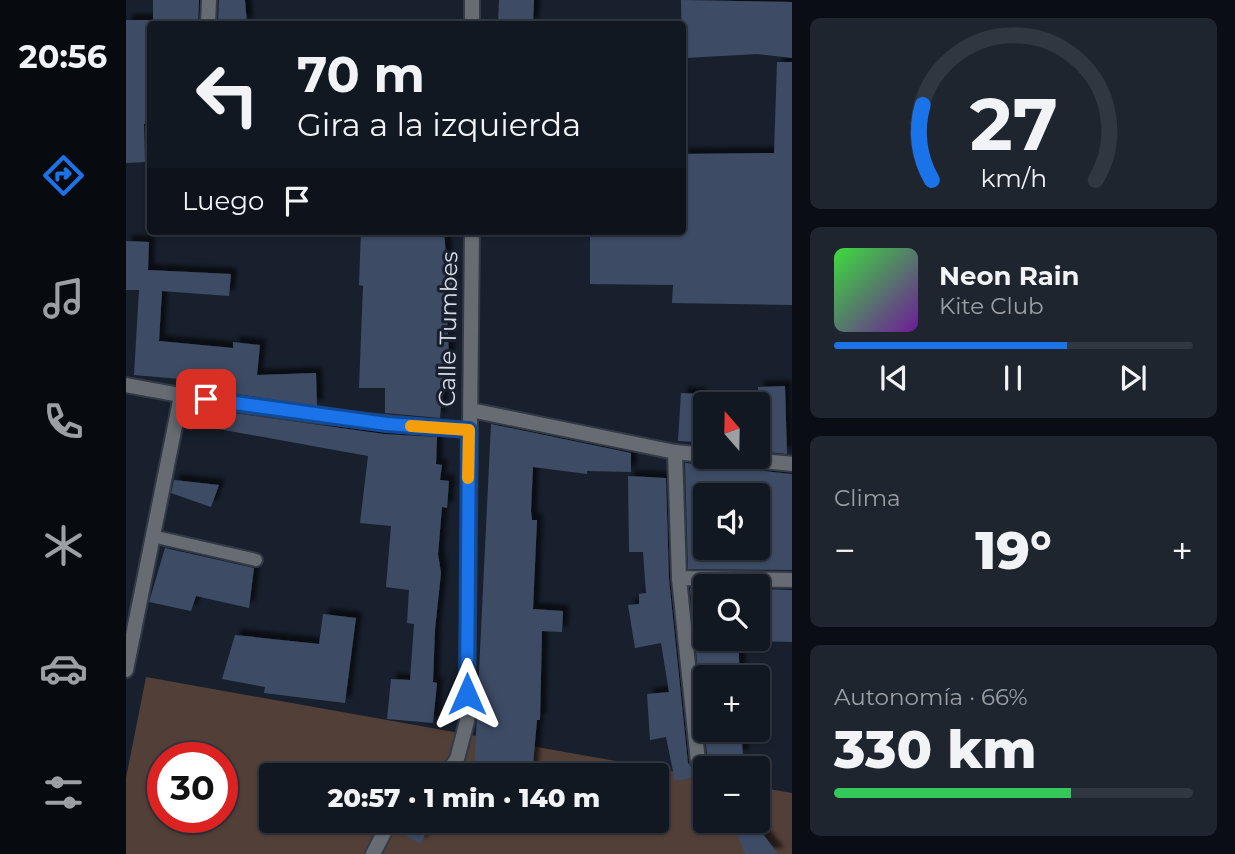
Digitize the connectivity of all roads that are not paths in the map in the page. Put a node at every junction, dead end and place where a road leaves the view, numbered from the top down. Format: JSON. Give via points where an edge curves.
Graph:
{"nodes":[{"id":1,"x":209,"y":0,"type":"edge"},
{"id":2,"x":472,"y":0,"type":"edge"},
{"id":3,"x":208,"y":21,"type":"edge"},
{"id":4,"x":472,"y":21,"type":"edge"},
{"id":5,"x":472,"y":235,"type":"edge"},
{"id":6,"x":126,"y":385,"type":"edge"},
{"id":7,"x":181,"y":396,"type":"junction"},
{"id":8,"x":471,"y":410,"type":"junction"},
{"id":9,"x":469,"y":430,"type":"junction"},
{"id":10,"x":675,"y":452,"type":"junction"},
{"id":11,"x":693,"y":454,"type":"edge"},
{"id":12,"x":770,"y":462,"type":"edge"},
{"id":13,"x":792,"y":464,"type":"edge"},
{"id":14,"x":152,"y":536,"type":"junction"},
{"id":15,"x":256,"y":560,"type":"dead end"},
{"id":16,"x":679,"y":578,"type":"junction"},
{"id":17,"x":792,"y":580,"type":"edge"},
{"id":18,"x":126,"y":670,"type":"edge"},
{"id":19,"x":697,"y":756,"type":"edge"},
{"id":20,"x":454,"y":763,"type":"edge"},
{"id":21,"x":384,"y":833,"type":"edge"},
{"id":22,"x":373,"y":854,"type":"edge"}],
"edges":[{"from":1,"to":3,"type":"street"},
{"from":2,"to":4,"type":"street"},
{"from":5,"to":8,"type":"street","name":"Calle Tumbes"},
{"from":6,"to":7,"type":"street"},
{"from":7,"to":9,"type":"street","via":[[387,424]]},
{"from":7,"to":14,"type":"street"},
{"from":8,"to":9,"type":"street","name":"Calle Tumbes"},
{"from":8,"to":10,"type":"street"},
{"from":9,"to":20,"type":"street","name":"Calle Tumbes","via":[[467,721]]},
{"from":10,"to":11,"type":"street"},
{"from":10,"to":16,"type":"street"},
{"from":12,"to":13,"type":"street"},
{"from":14,"to":15,"type":"lane"},
{"from":14,"to":18,"type":"street"},
{"from":16,"to":17,"type":"street"},
{"from":16,"to":19,"type":"street"},
{"from":21,"to":22,"type":"street"}]}
